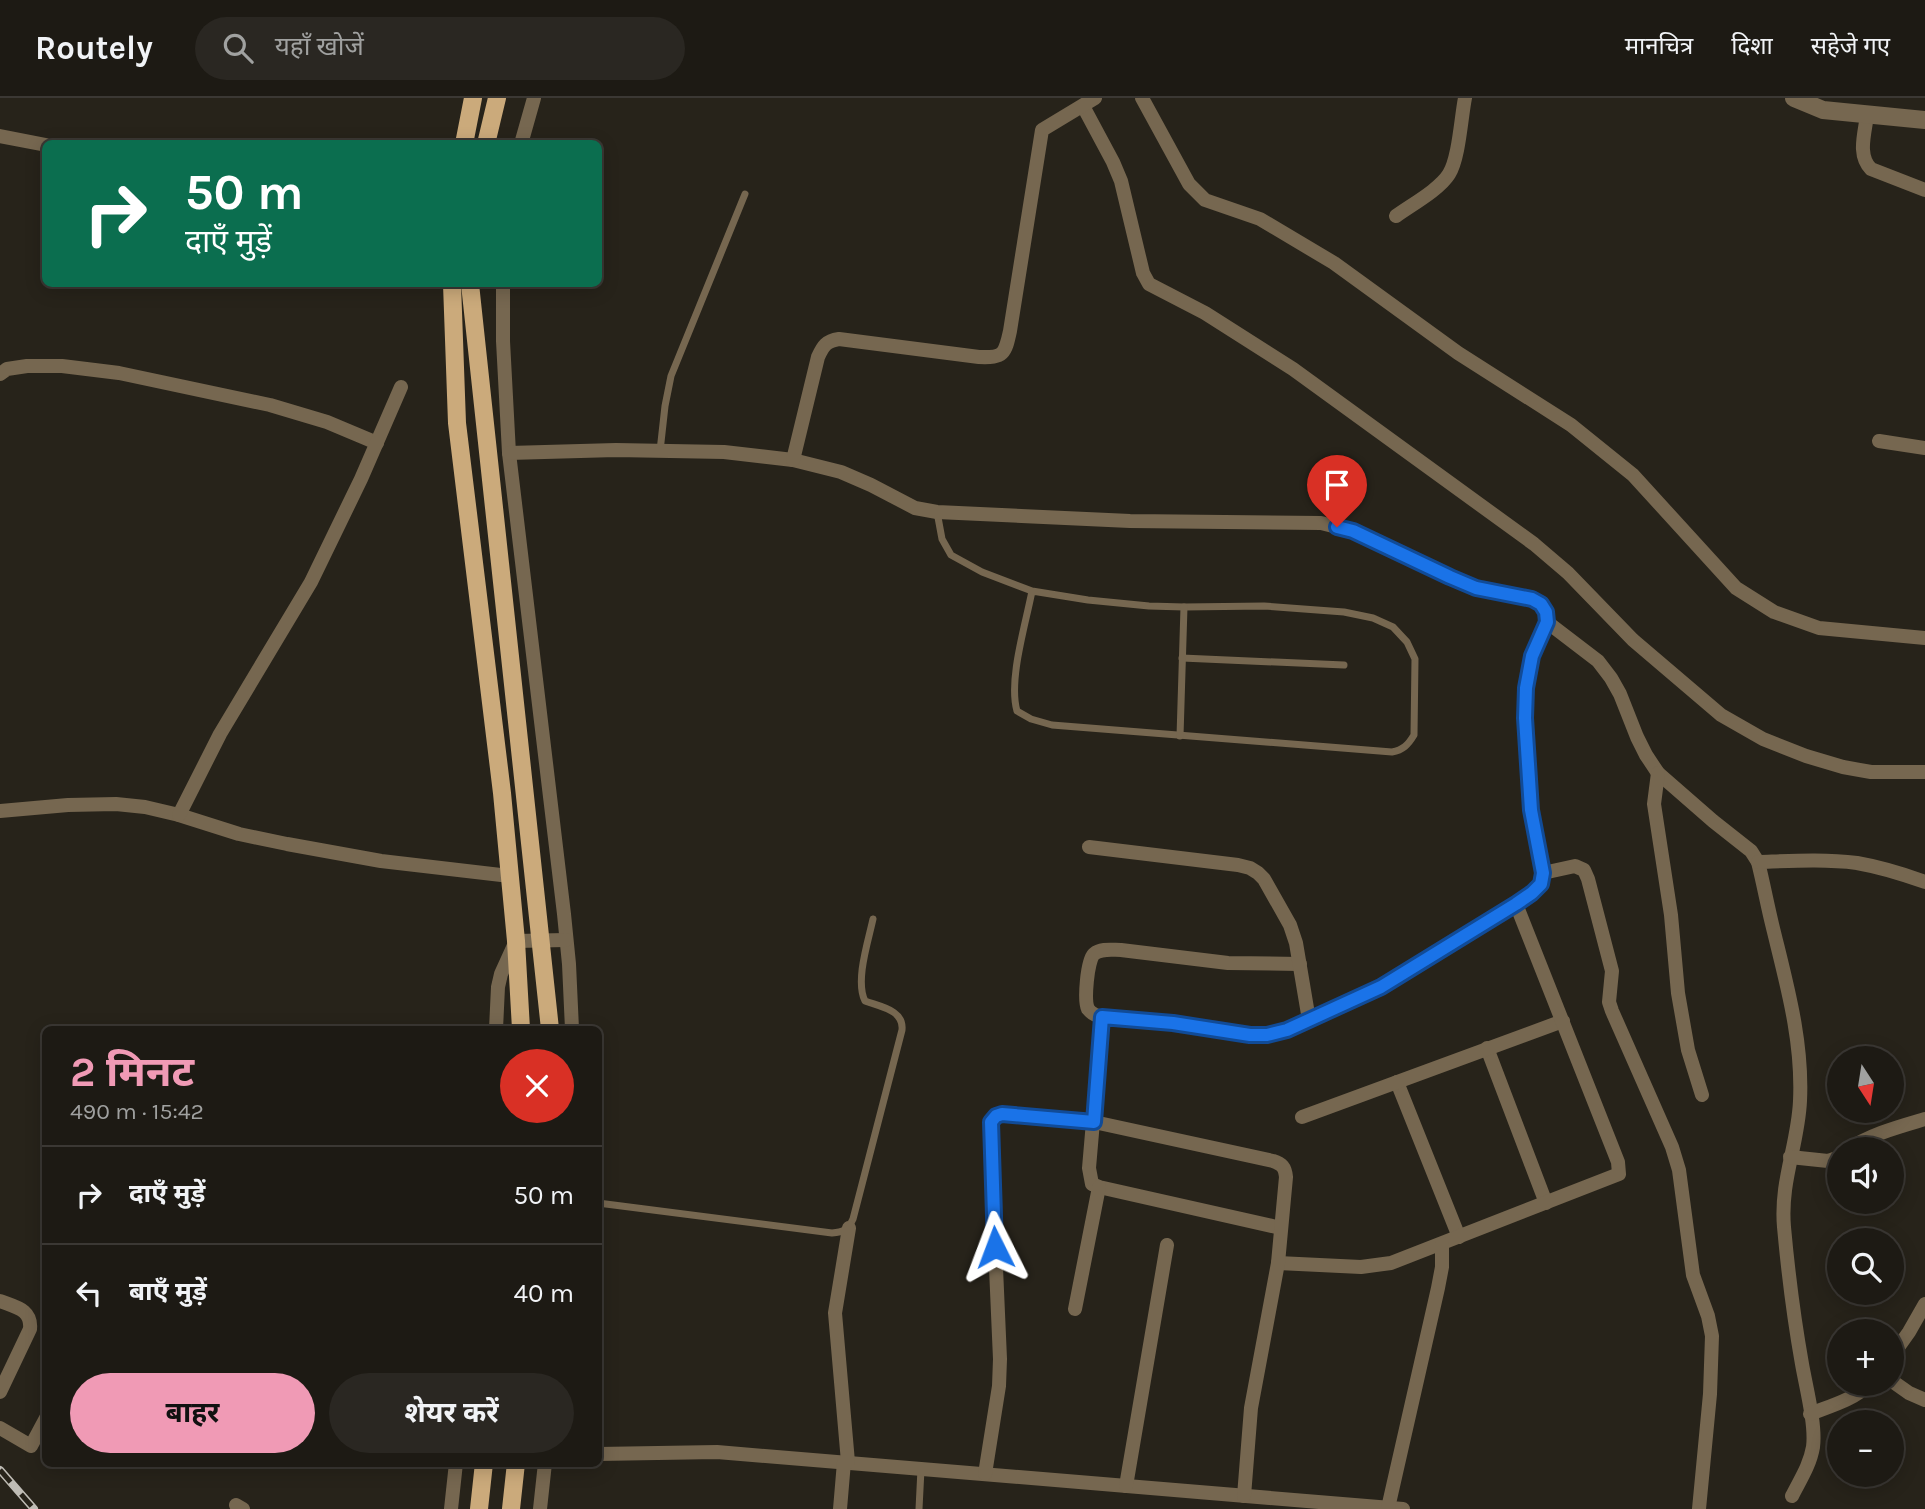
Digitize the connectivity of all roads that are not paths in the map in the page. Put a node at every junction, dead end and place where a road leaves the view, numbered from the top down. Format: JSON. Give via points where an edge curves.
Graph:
{"nodes":[{"id":1,"x":473,"y":98,"type":"edge"},
{"id":2,"x":497,"y":98,"type":"edge"},
{"id":3,"x":534,"y":98,"type":"edge"},
{"id":4,"x":1142,"y":98,"type":"edge"},
{"id":5,"x":1465,"y":98,"type":"edge"},
{"id":6,"x":1794,"y":98,"type":"edge"},
{"id":7,"x":1089,"y":102,"type":"edge"},
{"id":8,"x":1867,"y":116,"type":"junction"},
{"id":9,"x":1925,"y":120,"type":"edge"},
{"id":10,"x":0,"y":136,"type":"edge"},
{"id":11,"x":465,"y":140,"type":"edge"},
{"id":12,"x":487,"y":140,"type":"edge"},
{"id":13,"x":522,"y":140,"type":"edge"},
{"id":14,"x":42,"y":144,"type":"edge"},
{"id":15,"x":1925,"y":190,"type":"edge"},
{"id":16,"x":745,"y":194,"type":"dead end"},
{"id":17,"x":1396,"y":216,"type":"dead end"},
{"id":18,"x":452,"y":287,"type":"edge"},
{"id":19,"x":470,"y":287,"type":"edge"},
{"id":20,"x":503,"y":287,"type":"edge"},
{"id":21,"x":0,"y":374,"type":"edge"},
{"id":22,"x":401,"y":387,"type":"dead end"},
{"id":23,"x":1879,"y":441,"type":"dead end"},
{"id":24,"x":377,"y":443,"type":"junction"},
{"id":25,"x":1925,"y":448,"type":"edge"},
{"id":26,"x":660,"y":451,"type":"junction"},
{"id":27,"x":509,"y":453,"type":"junction"},
{"id":28,"x":793,"y":460,"type":"junction"},
{"id":29,"x":937,"y":512,"type":"junction"},
{"id":30,"x":1032,"y":591,"type":"junction"},
{"id":31,"x":1184,"y":607,"type":"junction"},
{"id":32,"x":1547,"y":622,"type":"junction"},
{"id":33,"x":1925,"y":638,"type":"edge"},
{"id":34,"x":1182,"y":658,"type":"junction"},
{"id":35,"x":1344,"y":665,"type":"dead end"},
{"id":36,"x":1180,"y":736,"type":"junction"},
{"id":37,"x":1925,"y":772,"type":"edge"},
{"id":38,"x":1658,"y":773,"type":"junction"},
{"id":39,"x":0,"y":811,"type":"edge"},
{"id":40,"x":179,"y":815,"type":"junction"},
{"id":41,"x":1089,"y":847,"type":"dead end"},
{"id":42,"x":1759,"y":862,"type":"junction"},
{"id":43,"x":1543,"y":873,"type":"junction"},
{"id":44,"x":510,"y":876,"type":"junction"},
{"id":45,"x":1925,"y":882,"type":"edge"},
{"id":46,"x":1516,"y":904,"type":"junction"},
{"id":47,"x":873,"y":919,"type":"dead end"},
{"id":48,"x":566,"y":940,"type":"junction"},
{"id":49,"x":516,"y":941,"type":"junction"},
{"id":50,"x":1300,"y":964,"type":"junction"},
{"id":51,"x":1102,"y":1017,"type":"junction"},
{"id":52,"x":1309,"y":1020,"type":"junction"},
{"id":53,"x":1563,"y":1021,"type":"junction"},
{"id":54,"x":496,"y":1026,"type":"edge"},
{"id":55,"x":521,"y":1026,"type":"edge"},
{"id":56,"x":550,"y":1026,"type":"edge"},
{"id":57,"x":572,"y":1026,"type":"edge"},
{"id":58,"x":1487,"y":1048,"type":"junction"},
{"id":59,"x":1397,"y":1082,"type":"junction"},
{"id":60,"x":1702,"y":1096,"type":"dead end"},
{"id":61,"x":1302,"y":1117,"type":"dead end"},
{"id":62,"x":1925,"y":1119,"type":"edge"},
{"id":63,"x":1094,"y":1122,"type":"junction"},
{"id":64,"x":1871,"y":1137,"type":"edge"},
{"id":65,"x":1790,"y":1157,"type":"junction"},
{"id":66,"x":1827,"y":1161,"type":"edge"},
{"id":67,"x":1099,"y":1187,"type":"junction"},
{"id":68,"x":1546,"y":1203,"type":"junction"},
{"id":69,"x":602,"y":1204,"type":"edge"},
{"id":70,"x":849,"y":1228,"type":"junction"},
{"id":71,"x":1282,"y":1228,"type":"junction"},
{"id":72,"x":1459,"y":1237,"type":"junction"},
{"id":73,"x":1442,"y":1244,"type":"junction"},
{"id":74,"x":1167,"y":1245,"type":"dead end"},
{"id":75,"x":1278,"y":1263,"type":"junction"},
{"id":76,"x":0,"y":1301,"type":"edge"},
{"id":77,"x":1925,"y":1304,"type":"edge"},
{"id":78,"x":1074,"y":1309,"type":"dead end"},
{"id":79,"x":1904,"y":1339,"type":"edge"},
{"id":80,"x":1904,"y":1389,"type":"edge"},
{"id":81,"x":0,"y":1392,"type":"edge"},
{"id":82,"x":1853,"y":1396,"type":"edge"},
{"id":83,"x":1925,"y":1400,"type":"edge"},
{"id":84,"x":1810,"y":1414,"type":"junction"},
{"id":85,"x":42,"y":1425,"type":"edge"},
{"id":86,"x":0,"y":1428,"type":"edge"},
{"id":87,"x":602,"y":1454,"type":"edge"},
{"id":88,"x":844,"y":1462,"type":"junction"},
{"id":89,"x":456,"y":1467,"type":"edge"},
{"id":90,"x":484,"y":1467,"type":"edge"},
{"id":91,"x":516,"y":1467,"type":"edge"},
{"id":92,"x":545,"y":1467,"type":"edge"},
{"id":93,"x":921,"y":1469,"type":"junction"},
{"id":94,"x":985,"y":1474,"type":"junction"},
{"id":95,"x":1126,"y":1486,"type":"junction"},
{"id":96,"x":1244,"y":1496,"type":"junction"},
{"id":97,"x":1791,"y":1496,"type":"dead end"},
{"id":98,"x":1396,"y":1508,"type":"edge"},
{"id":99,"x":451,"y":1509,"type":"edge"},
{"id":100,"x":479,"y":1509,"type":"edge"},
{"id":101,"x":511,"y":1509,"type":"edge"},
{"id":102,"x":540,"y":1509,"type":"edge"},
{"id":103,"x":840,"y":1509,"type":"edge"},
{"id":104,"x":919,"y":1509,"type":"edge"},
{"id":105,"x":1699,"y":1509,"type":"edge"}],
"edges":[{"from":1,"to":11,"type":"main road"},
{"from":2,"to":12,"type":"main road"},
{"from":3,"to":13,"type":"street"},
{"from":4,"to":33,"type":"street","via":[[1189,184],[1205,200],[1260,219],[1334,262],[1458,353],[1571,425],[1633,475],[1736,588],[1774,612],[1819,628]]},
{"from":5,"to":17,"type":"street","via":[[1450,174]]},
{"from":6,"to":8,"type":"street","via":[[1823,110]]},
{"from":7,"to":28,"type":"street","via":[[1042,130],[1010,331],[1002,354],[979,357],[830,340],[818,357]]},
{"from":7,"to":37,"type":"street","via":[[1121,181],[1149,284],[1293,369],[1534,544],[1633,640],[1721,715],[1763,739],[1843,767]]},
{"from":8,"to":9,"type":"street"},
{"from":8,"to":15,"type":"street","via":[[1864,162]]},
{"from":10,"to":14,"type":"street"},
{"from":16,"to":26,"type":"lane","via":[[671,376]]},
{"from":18,"to":44,"type":"main road","via":[[457,423]]},
{"from":19,"to":56,"type":"main road"},
{"from":20,"to":27,"type":"street"},
{"from":21,"to":24,"type":"street","via":[[27,366],[119,373],[270,405]]},
{"from":22,"to":24,"type":"street"},
{"from":23,"to":25,"type":"street"},
{"from":24,"to":40,"type":"street","via":[[311,582],[220,734]]},
{"from":26,"to":27,"type":"street"},
{"from":26,"to":28,"type":"street"},
{"from":27,"to":48,"type":"street"},
{"from":28,"to":29,"type":"street","via":[[841,472],[915,508]]},
{"from":29,"to":30,"type":"lane","via":[[942,539],[951,555]]},
{"from":29,"to":32,"type":"street","via":[[1321,523],[1353,531],[1476,588],[1532,599],[1541,604]]},
{"from":30,"to":31,"type":"lane"},
{"from":30,"to":36,"type":"lane","via":[[1014,681],[1017,711],[1052,725]]},
{"from":31,"to":34,"type":"lane"},
{"from":31,"to":36,"type":"lane","via":[[1344,612],[1393,627],[1415,659],[1413,734],[1401,751],[1392,752]]},
{"from":32,"to":38,"type":"street","via":[[1598,661],[1611,678]]},
{"from":32,"to":43,"type":"street","via":[[1532,656],[1525,718],[1531,810]]},
{"from":34,"to":35,"type":"lane"},
{"from":34,"to":36,"type":"lane"},
{"from":38,"to":42,"type":"street"},
{"from":38,"to":60,"type":"street","via":[[1654,804],[1678,993]]},
{"from":39,"to":40,"type":"street","via":[[116,804]]},
{"from":40,"to":44,"type":"street","via":[[239,834],[368,859]]},
{"from":41,"to":50,"type":"street","via":[[1250,868],[1264,879],[1279,903]]},
{"from":42,"to":45,"type":"street","via":[[1856,863]]},
{"from":42,"to":65,"type":"street","via":[[1794,1013],[1800,1060],[1800,1102]]},
{"from":43,"to":46,"type":"street","via":[[1541,884]]},
{"from":43,"to":105,"type":"street","via":[[1575,866],[1584,870],[1612,971],[1609,1002],[1679,1170],[1693,1275],[1712,1336]]},
{"from":44,"to":49,"type":"main road"},
{"from":46,"to":52,"type":"street","via":[[1381,987]]},
{"from":46,"to":53,"type":"street"},
{"from":47,"to":70,"type":"lane","via":[[861,993],[865,1001],[893,1011],[903,1021]]},
{"from":48,"to":49,"type":"street"},
{"from":48,"to":57,"type":"street"},
{"from":49,"to":54,"type":"street","via":[[501,974]]},
{"from":49,"to":55,"type":"main road"},
{"from":50,"to":51,"type":"street","via":[[1228,963],[1103,949],[1090,961],[1085,999],[1094,1015]]},
{"from":50,"to":52,"type":"street"},
{"from":51,"to":52,"type":"street","via":[[1250,1035],[1287,1030]]},
{"from":51,"to":63,"type":"street"},
{"from":53,"to":58,"type":"street"},
{"from":53,"to":68,"type":"street","via":[[1620,1169],[1614,1177]]},
{"from":58,"to":59,"type":"street"},
{"from":58,"to":68,"type":"street"},
{"from":59,"to":61,"type":"street"},
{"from":59,"to":72,"type":"street"},
{"from":62,"to":64,"type":"street"},
{"from":63,"to":67,"type":"street","via":[[1090,1177]]},
{"from":63,"to":71,"type":"street","via":[[1281,1164],[1286,1177]]},
{"from":63,"to":94,"type":"street","via":[[1002,1114],[991,1122],[1000,1359]]},
{"from":65,"to":66,"type":"street"},
{"from":65,"to":84,"type":"street","via":[[1783,1196],[1784,1226]]},
{"from":67,"to":71,"type":"street"},
{"from":67,"to":78,"type":"street"},
{"from":68,"to":72,"type":"street"},
{"from":69,"to":70,"type":"lane","via":[[832,1233]]},
{"from":70,"to":88,"type":"street","via":[[835,1313],[848,1462]]},
{"from":71,"to":75,"type":"street"},
{"from":72,"to":73,"type":"street"},
{"from":73,"to":75,"type":"street","via":[[1380,1265]]},
{"from":73,"to":98,"type":"street","via":[[1442,1267]]},
{"from":74,"to":95,"type":"street"},
{"from":75,"to":96,"type":"street","via":[[1251,1408]]},
{"from":76,"to":81,"type":"street","via":[[25,1312],[31,1323]]},
{"from":77,"to":79,"type":"street"},
{"from":80,"to":83,"type":"street"},
{"from":82,"to":84,"type":"street"},
{"from":84,"to":97,"type":"street","via":[[1813,1448]]},
{"from":85,"to":86,"type":"street","via":[[31,1446]]},
{"from":87,"to":88,"type":"street","via":[[717,1452]]},
{"from":88,"to":93,"type":"street"},
{"from":88,"to":103,"type":"street"},
{"from":89,"to":99,"type":"street"},
{"from":90,"to":100,"type":"main road"},
{"from":91,"to":101,"type":"main road"},
{"from":92,"to":102,"type":"street"},
{"from":93,"to":94,"type":"street"},
{"from":93,"to":104,"type":"lane"},
{"from":94,"to":95,"type":"street"},
{"from":95,"to":96,"type":"street"},
{"from":96,"to":98,"type":"street"}]}
